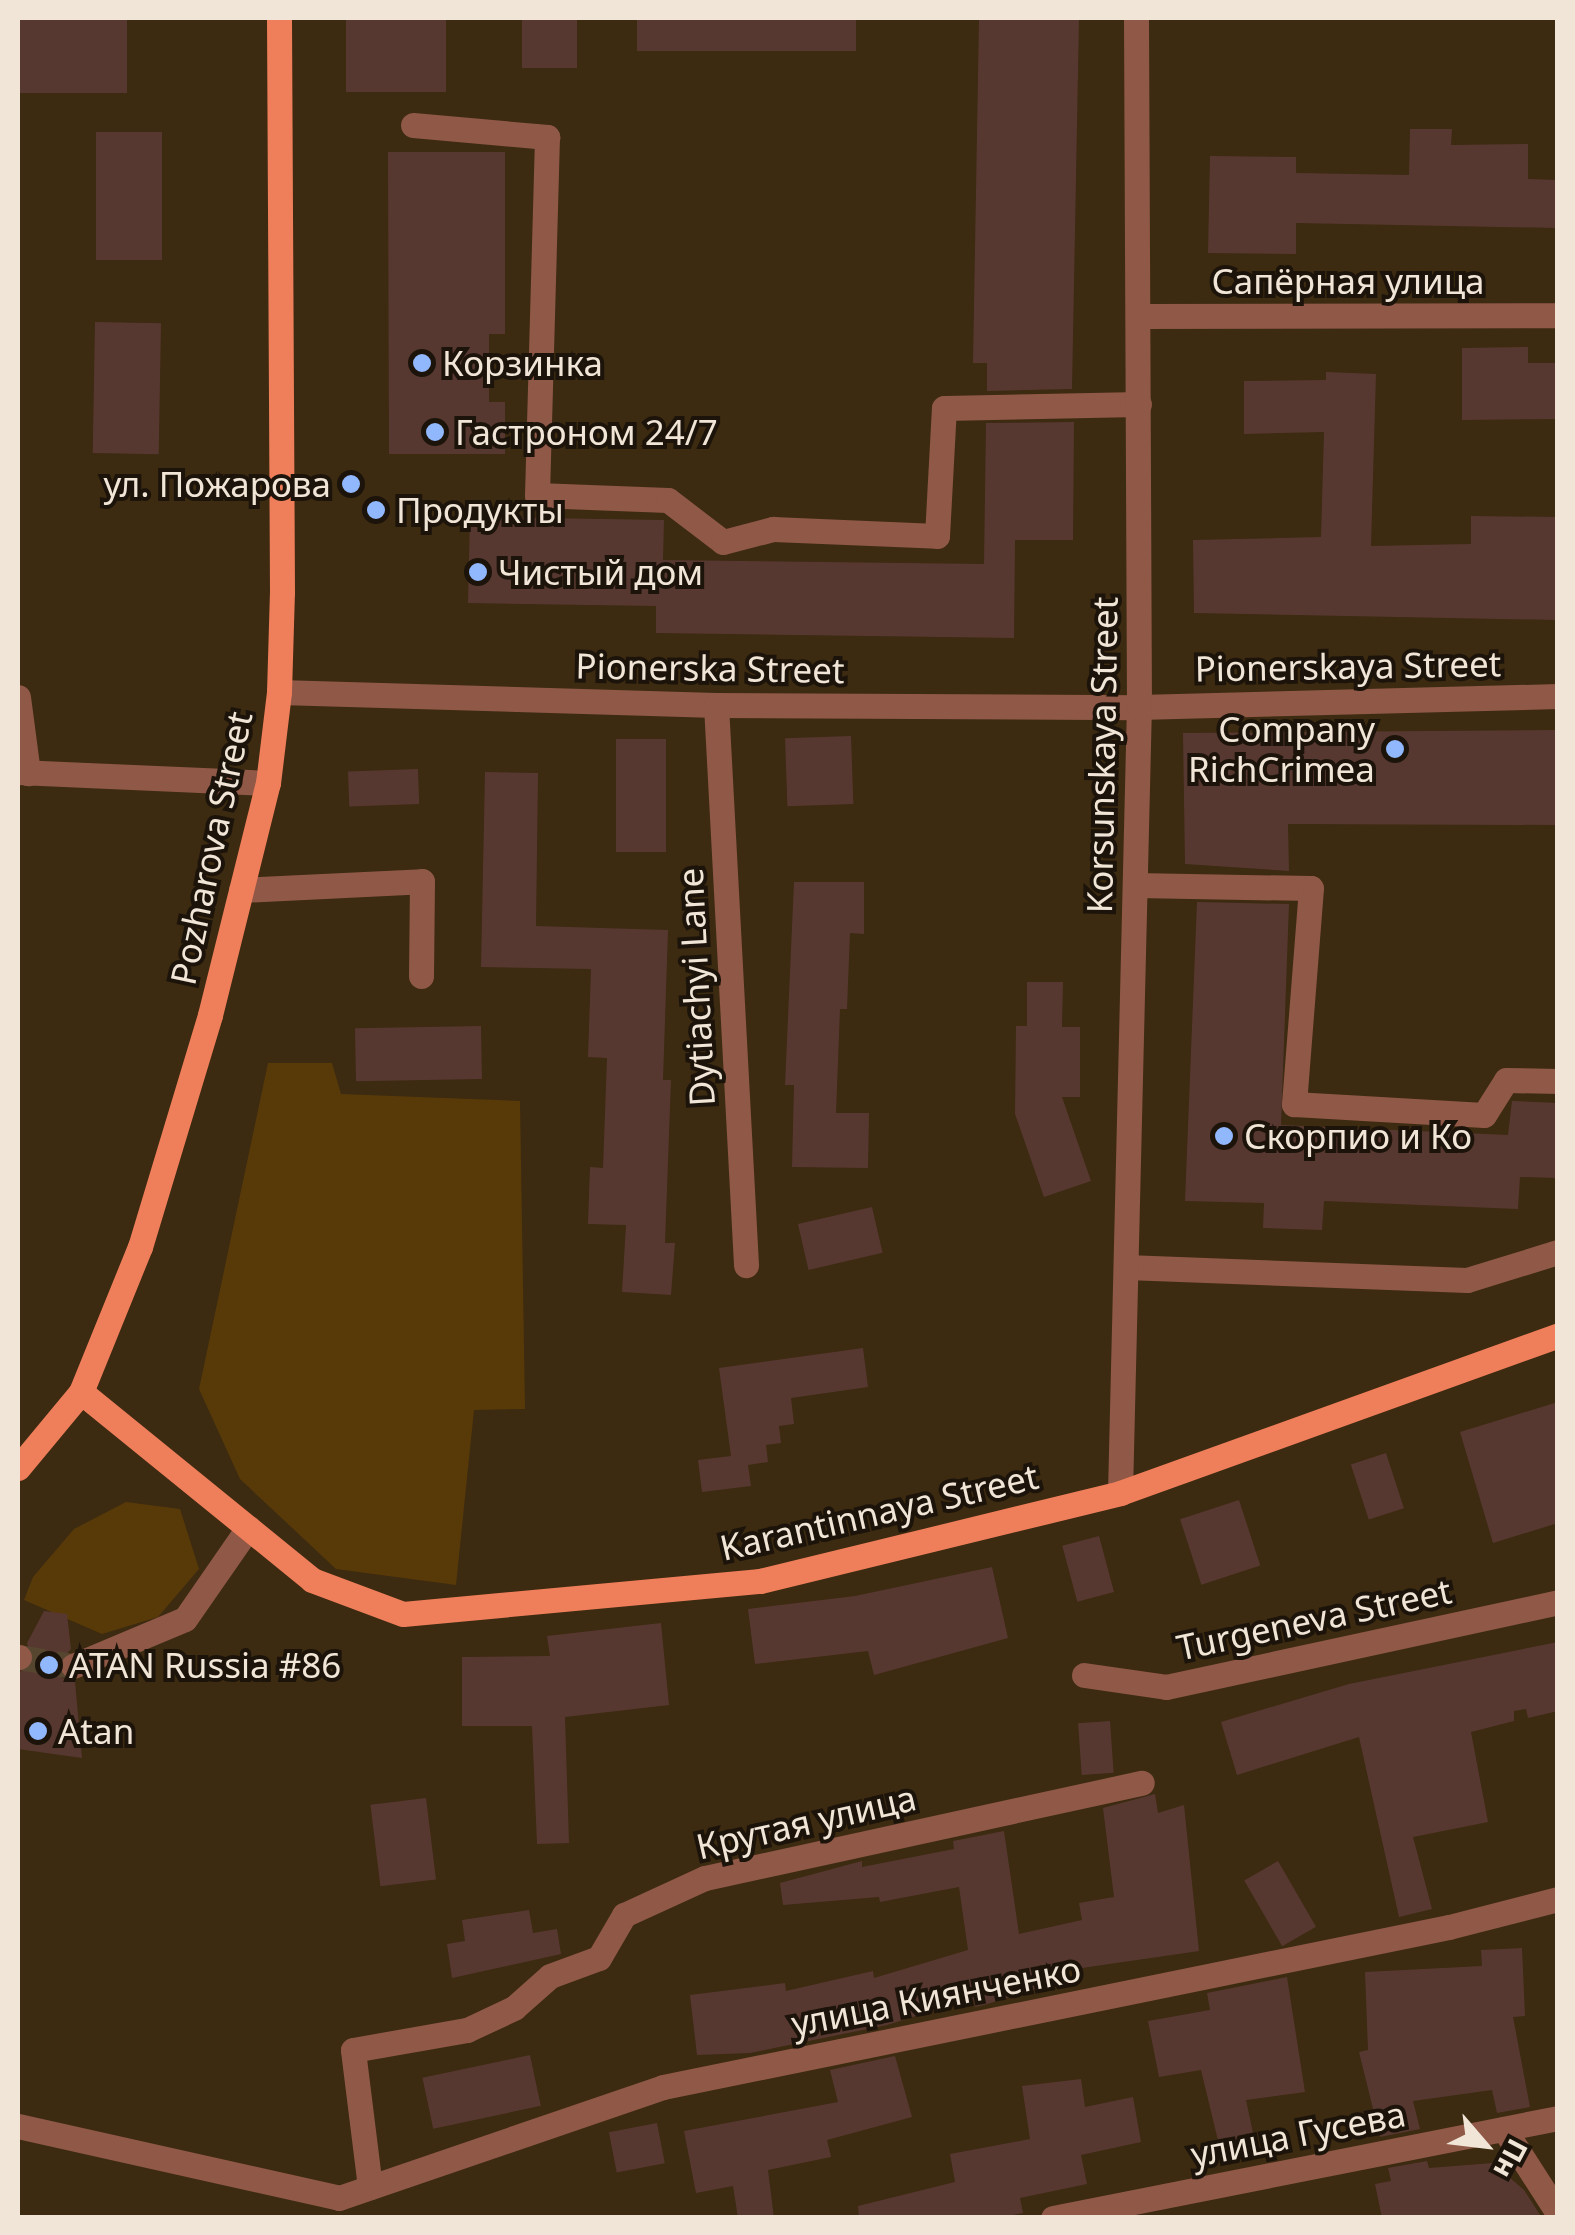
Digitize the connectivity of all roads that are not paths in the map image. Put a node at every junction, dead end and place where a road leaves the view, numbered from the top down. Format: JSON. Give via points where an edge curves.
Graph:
{"nodes":[{"id":1,"x":279,"y":18,"type":"edge"},
{"id":2,"x":1136,"y":18,"type":"edge"},
{"id":3,"x":413,"y":125,"type":"dead end"},
{"id":4,"x":1558,"y":315,"type":"edge"},
{"id":5,"x":1138,"y":316,"type":"junction"},
{"id":6,"x":1139,"y":404,"type":"junction"},
{"id":7,"x":280,"y":692,"type":"junction"},
{"id":8,"x":1558,"y":696,"type":"edge"},
{"id":9,"x":18,"y":697,"type":"edge"},
{"id":10,"x":716,"y":706,"type":"junction"},
{"id":11,"x":1139,"y":706,"type":"junction"},
{"id":12,"x":23,"y":773,"type":"edge"},
{"id":13,"x":268,"y":783,"type":"junction"},
{"id":14,"x":1135,"y":885,"type":"junction"},
{"id":15,"x":241,"y":890,"type":"junction"},
{"id":16,"x":421,"y":976,"type":"dead end"},
{"id":17,"x":1558,"y":1082,"type":"edge"},
{"id":18,"x":1558,"y":1252,"type":"edge"},
{"id":19,"x":746,"y":1265,"type":"dead end"},
{"id":20,"x":1126,"y":1267,"type":"junction"},
{"id":21,"x":1558,"y":1334,"type":"edge"},
{"id":22,"x":80,"y":1392,"type":"junction"},
{"id":23,"x":18,"y":1468,"type":"edge"},
{"id":24,"x":1120,"y":1493,"type":"junction"},
{"id":25,"x":248,"y":1528,"type":"junction"},
{"id":26,"x":1558,"y":1602,"type":"edge"},
{"id":27,"x":72,"y":1666,"type":"tunnel mouth"},
{"id":28,"x":1084,"y":1675,"type":"dead end"},
{"id":29,"x":1142,"y":1783,"type":"dead end"},
{"id":30,"x":1558,"y":1899,"type":"edge"},
{"id":31,"x":1558,"y":2118,"type":"edge"},
{"id":32,"x":18,"y":2126,"type":"edge"},
{"id":33,"x":1504,"y":2129,"type":"junction"},
{"id":34,"x":370,"y":2187,"type":"junction"},
{"id":35,"x":341,"y":2208,"type":"edge"},
{"id":36,"x":1558,"y":2213,"type":"edge"},
{"id":37,"x":1053,"y":2218,"type":"edge"}],
"edges":[{"from":1,"to":7,"type":"main road","name":"Pozharova Street"},
{"from":2,"to":5,"type":"street","name":"Korsunskaya Street"},
{"from":3,"to":6,"type":"street","via":[[547,137],[537,494],[668,500],[723,542],[773,530],[937,536],[944,408]]},
{"from":4,"to":5,"type":"street","name":"Сапёрная улица"},
{"from":5,"to":6,"type":"street","name":"Korsunskaya Street"},
{"from":6,"to":11,"type":"street","name":"Korsunskaya Street"},
{"from":7,"to":10,"type":"street","name":"Pionerska Street"},
{"from":7,"to":13,"type":"main road","name":"Pozharova Street"},
{"from":8,"to":11,"type":"street","name":"Pionerskaya Street"},
{"from":9,"to":12,"type":"street"},
{"from":10,"to":11,"type":"street","name":"Pionerska Street"},
{"from":10,"to":19,"type":"street","name":"Dytiachyi Lane"},
{"from":11,"to":14,"type":"street","name":"Korsunskaya Street"},
{"from":12,"to":13,"type":"street"},
{"from":13,"to":15,"type":"main road","name":"Pozharova Street"},
{"from":14,"to":17,"type":"street","via":[[1311,888],[1294,1104],[1484,1115],[1506,1080]]},
{"from":14,"to":20,"type":"street","name":"Korsunskaya Street"},
{"from":15,"to":16,"type":"street","via":[[422,881]]},
{"from":15,"to":22,"type":"main road","name":"Pozharova Street","via":[[140,1246]]},
{"from":18,"to":20,"type":"street","via":[[1467,1280]]},
{"from":20,"to":24,"type":"street","name":"Korsunskaya Street"},
{"from":21,"to":24,"type":"main road","name":"Karantinnaya Street"},
{"from":22,"to":23,"type":"main road","name":"Pozharova Street"},
{"from":22,"to":25,"type":"main road","name":"Karantinnaya Street"},
{"from":24,"to":25,"type":"main road","name":"Karantinnaya Street","via":[[760,1581],[403,1614],[312,1580]]},
{"from":25,"to":27,"type":"street","via":[[185,1620]]},
{"from":26,"to":28,"type":"street","name":"Turgeneva Street","via":[[1166,1687]]},
{"from":29,"to":34,"type":"street","name":"Крутая улица","via":[[705,1878],[624,1915],[599,1958],[550,1976],[514,2008],[467,2030],[354,2050]]},
{"from":30,"to":34,"type":"street","name":"улица Киянченко","via":[[663,2087]]},
{"from":31,"to":33,"type":"street","name":"улица Гусева"},
{"from":32,"to":35,"type":"street"},
{"from":33,"to":36,"type":"street"},
{"from":33,"to":37,"type":"street","name":"улица Гусева"},
{"from":34,"to":35,"type":"street","name":"улица Киянченко"}]}
